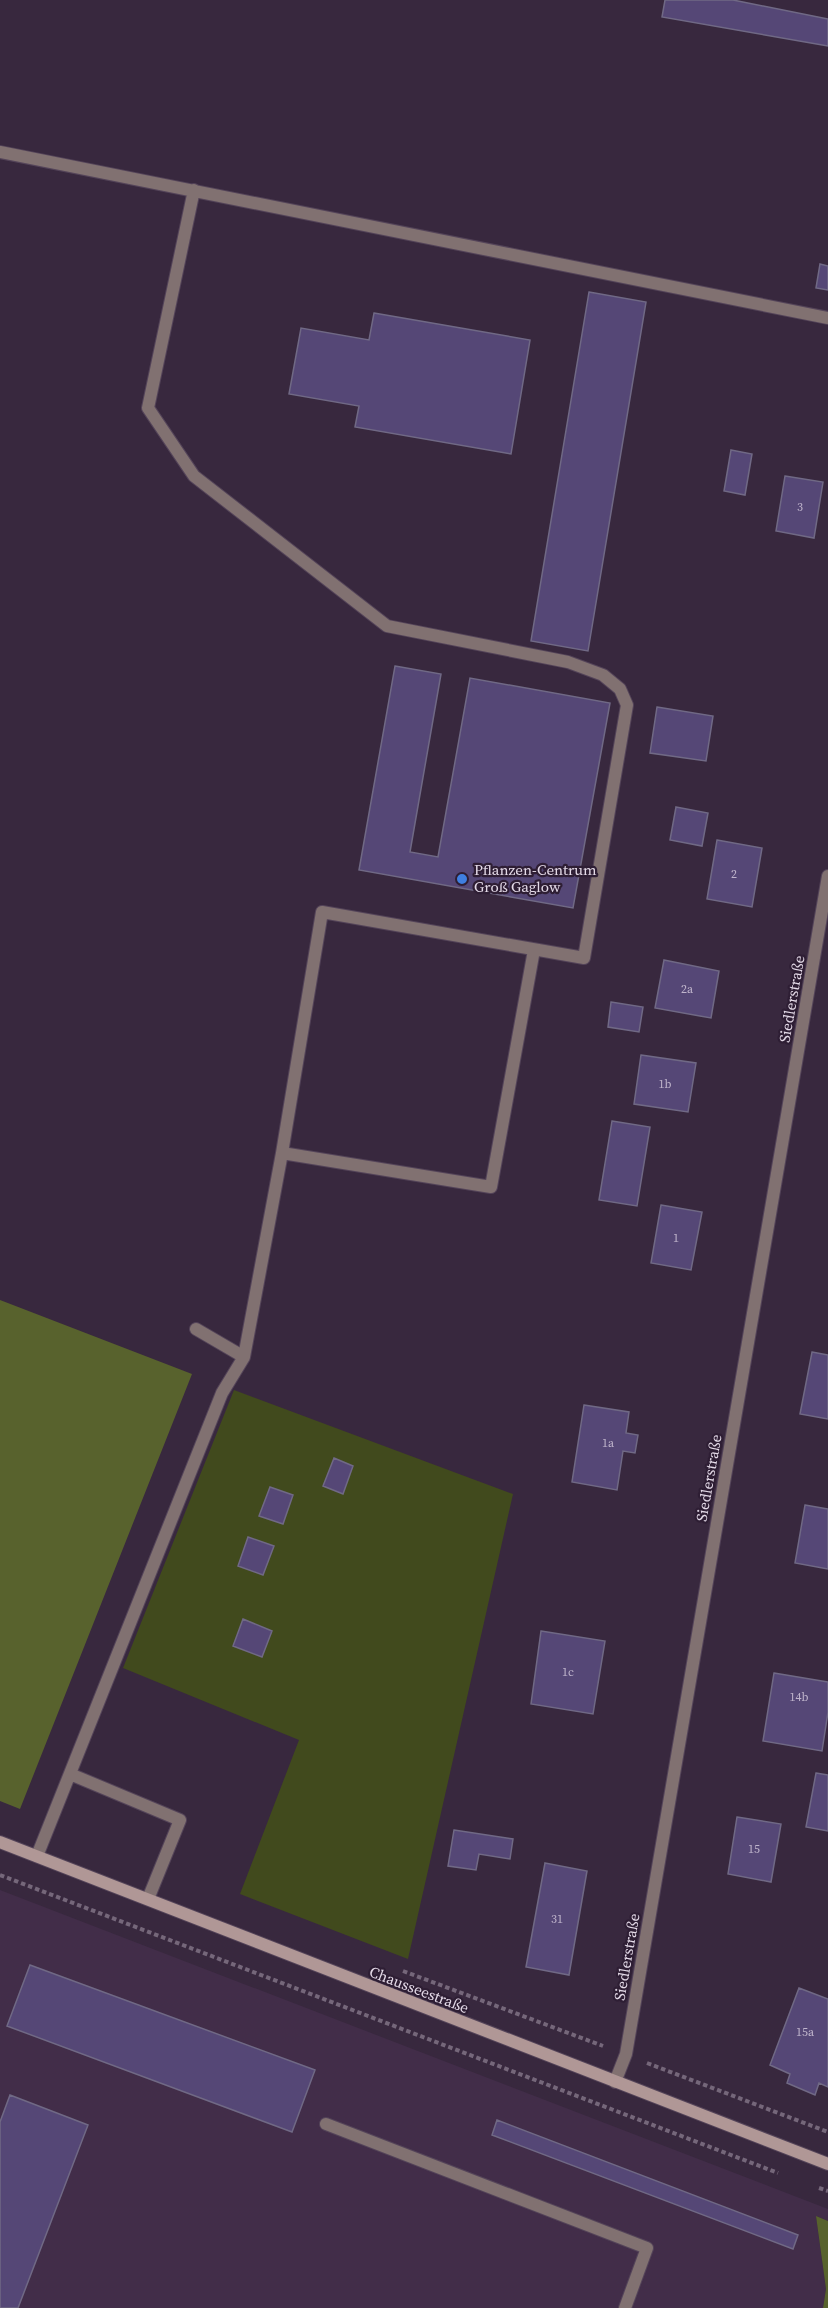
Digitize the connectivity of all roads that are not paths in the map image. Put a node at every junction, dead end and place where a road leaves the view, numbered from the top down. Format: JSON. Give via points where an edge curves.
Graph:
{"nodes":[{"id":1,"x":0,"y":152,"type":"edge"},
{"id":2,"x":194,"y":190,"type":"junction"},
{"id":3,"x":828,"y":318,"type":"edge"},
{"id":4,"x":828,"y":876,"type":"edge"},
{"id":5,"x":534,"y":950,"type":"junction"},
{"id":6,"x":282,"y":1153,"type":"junction"},
{"id":7,"x":196,"y":1329,"type":"dead end"},
{"id":8,"x":244,"y":1357,"type":"junction"},
{"id":9,"x":70,"y":1774,"type":"junction"},
{"id":10,"x":0,"y":1842,"type":"edge"},
{"id":11,"x":38,"y":1856,"type":"junction"},
{"id":12,"x":147,"y":1899,"type":"junction"},
{"id":13,"x":615,"y":2082,"type":"junction"},
{"id":14,"x":326,"y":2124,"type":"dead end"},
{"id":15,"x":828,"y":2164,"type":"edge"},
{"id":16,"x":625,"y":2308,"type":"edge"}],
"edges":[{"from":1,"to":2,"type":"street"},
{"from":2,"to":3,"type":"street"},
{"from":2,"to":5,"type":"street","via":[[148,408],[194,476],[387,626],[568,662],[603,675],[620,689],[627,705],[584,958]]},
{"from":4,"to":13,"type":"street","name":"Siedlerstraße","via":[[628,2041]]},
{"from":5,"to":6,"type":"street","via":[[491,1186]]},
{"from":5,"to":6,"type":"street","via":[[322,912]]},
{"from":6,"to":8,"type":"street"},
{"from":7,"to":8,"type":"street"},
{"from":8,"to":9,"type":"street","via":[[222,1393]]},
{"from":9,"to":11,"type":"street"},
{"from":9,"to":12,"type":"street","via":[[180,1820]]},
{"from":10,"to":11,"type":"main road","name":"Chausseestraße"},
{"from":11,"to":12,"type":"main road","name":"Chausseestraße"},
{"from":12,"to":13,"type":"main road","name":"Chausseestraße"},
{"from":13,"to":15,"type":"main road","name":"Chausseestraße"},
{"from":14,"to":16,"type":"street","via":[[646,2248]]}]}
